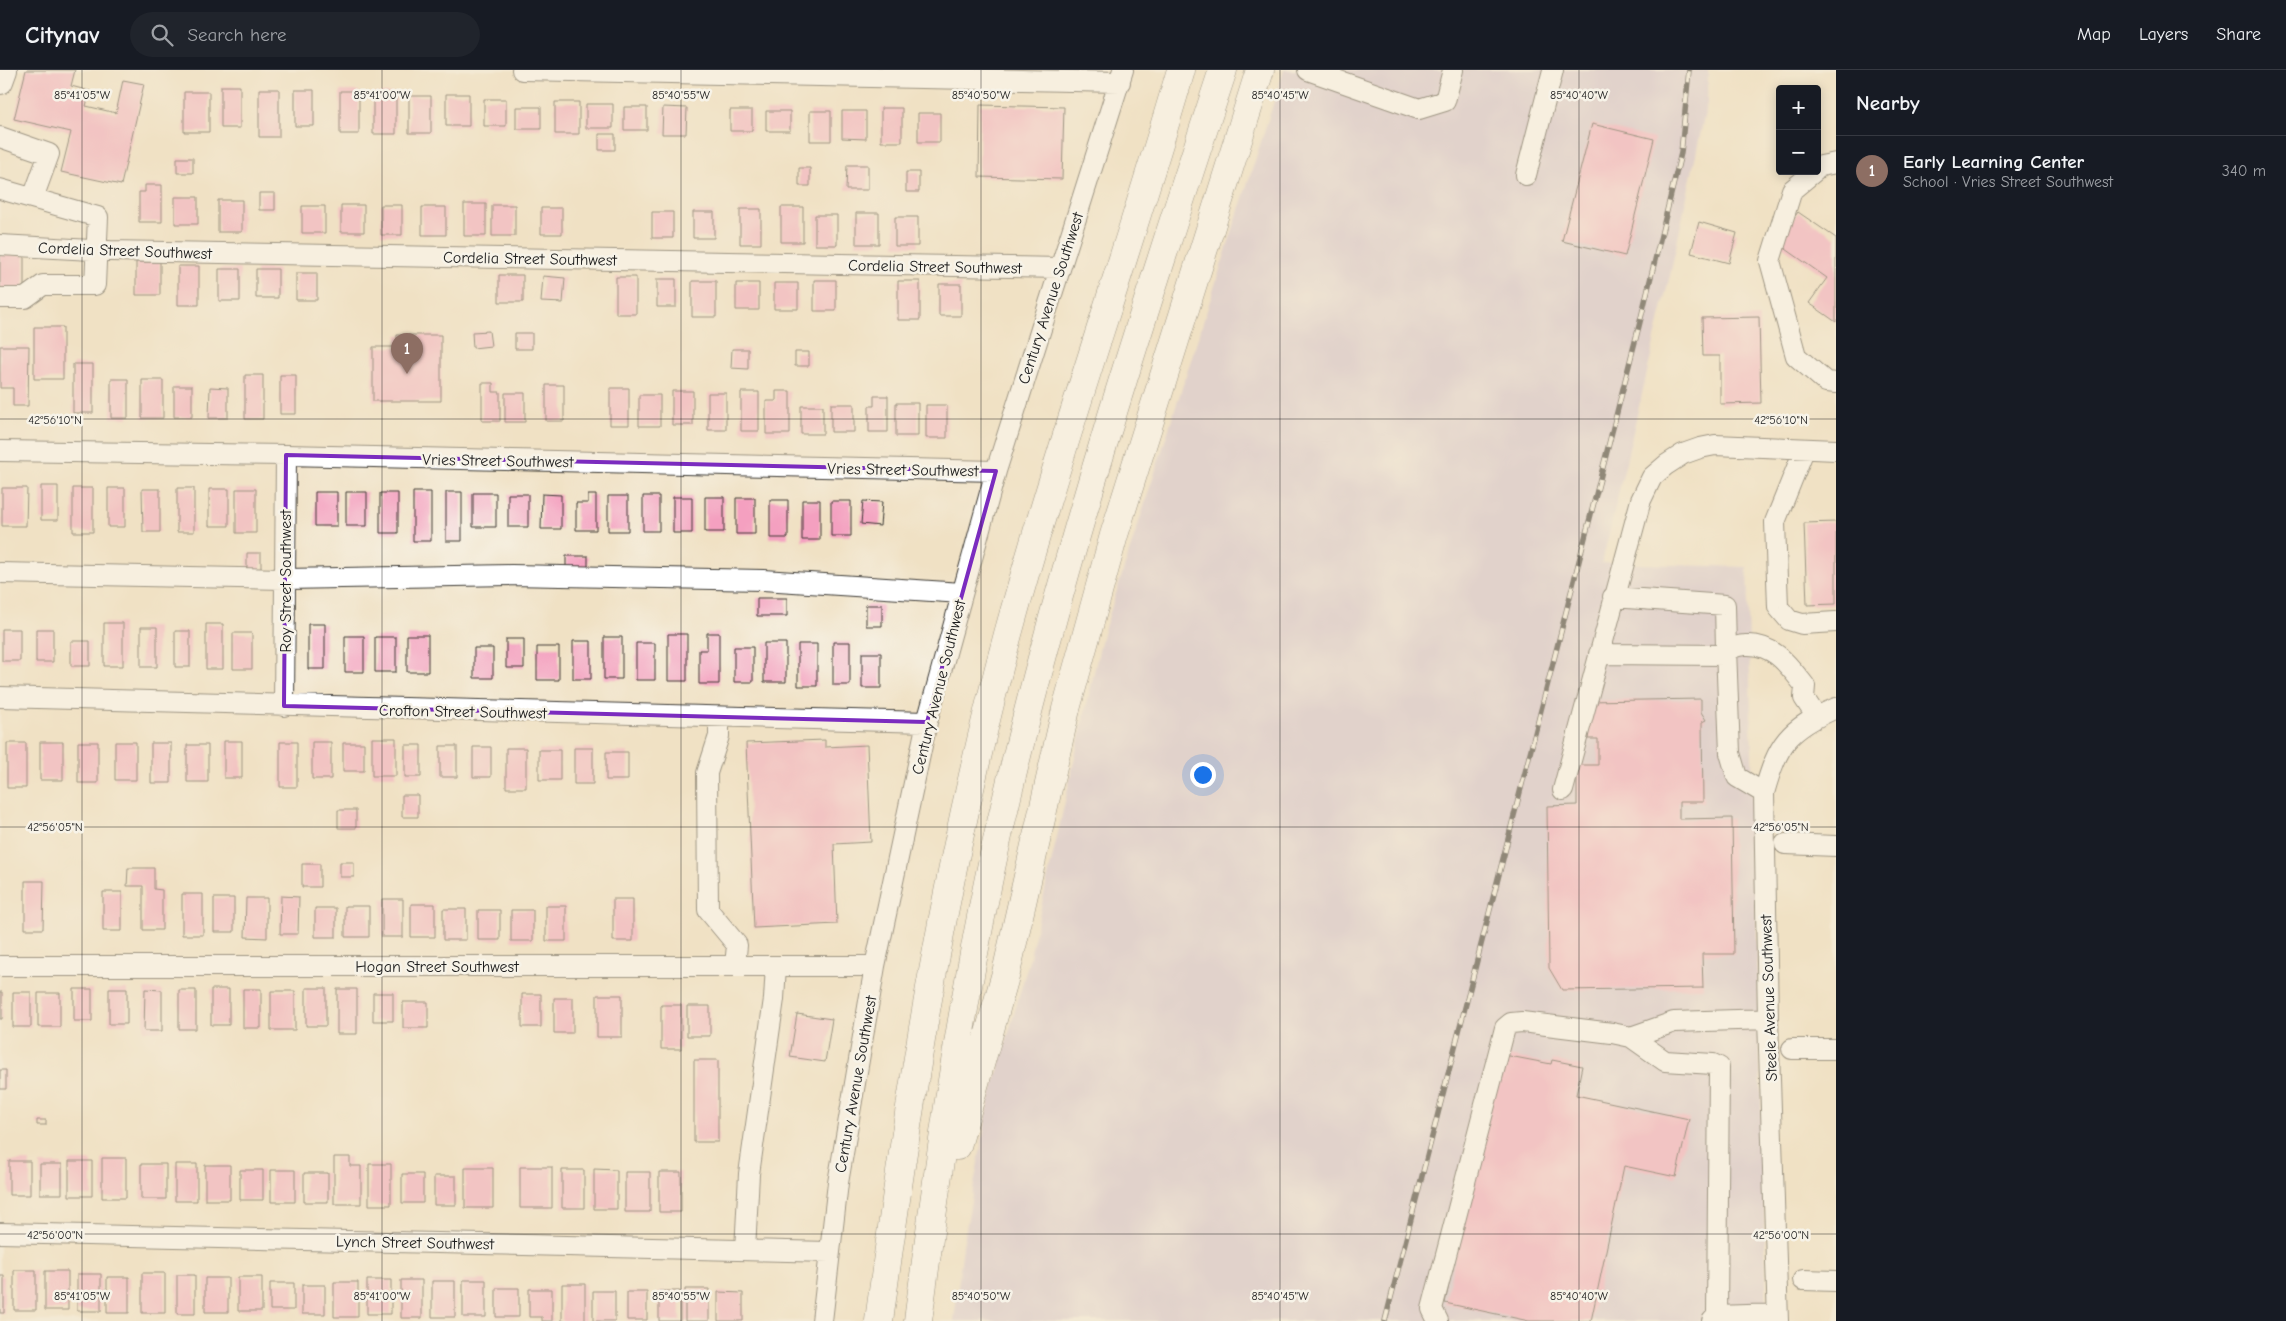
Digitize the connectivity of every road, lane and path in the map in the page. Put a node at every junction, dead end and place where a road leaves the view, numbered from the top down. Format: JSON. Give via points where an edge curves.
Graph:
{"nodes":[{"id":1,"x":522,"y":70,"type":"edge"},
{"id":2,"x":1181,"y":70,"type":"edge"},
{"id":3,"x":1223,"y":70,"type":"edge"},
{"id":4,"x":1260,"y":70,"type":"edge"},
{"id":5,"x":1308,"y":70,"type":"edge"},
{"id":6,"x":1453,"y":70,"type":"edge"},
{"id":7,"x":1553,"y":70,"type":"edge"},
{"id":8,"x":1121,"y":76,"type":"edge"},
{"id":9,"x":0,"y":137,"type":"edge"},
{"id":10,"x":1836,"y":163,"type":"edge"},
{"id":11,"x":1821,"y":166,"type":"edge"},
{"id":12,"x":1810,"y":175,"type":"edge"},
{"id":13,"x":1526,"y":176,"type":"dead end"},
{"id":14,"x":0,"y":189,"type":"edge"},
{"id":15,"x":33,"y":198,"type":"junction"},
{"id":16,"x":0,"y":245,"type":"edge"},
{"id":17,"x":96,"y":250,"type":"junction"},
{"id":18,"x":1060,"y":268,"type":"junction"},
{"id":19,"x":0,"y":294,"type":"edge"},
{"id":20,"x":31,"y":294,"type":"junction"},
{"id":21,"x":0,"y":298,"type":"edge"},
{"id":22,"x":1836,"y":383,"type":"edge"},
{"id":23,"x":1804,"y":450,"type":"junction"},
{"id":24,"x":1836,"y":450,"type":"edge"},
{"id":25,"x":0,"y":452,"type":"edge"},
{"id":26,"x":286,"y":455,"type":"junction"},
{"id":27,"x":996,"y":471,"type":"junction"},
{"id":28,"x":0,"y":573,"type":"edge"},
{"id":29,"x":285,"y":579,"type":"junction"},
{"id":30,"x":962,"y":593,"type":"junction"},
{"id":31,"x":1614,"y":597,"type":"junction"},
{"id":32,"x":1836,"y":622,"type":"edge"},
{"id":33,"x":1729,"y":651,"type":"junction"},
{"id":34,"x":1599,"y":654,"type":"junction"},
{"id":35,"x":0,"y":697,"type":"edge"},
{"id":36,"x":284,"y":706,"type":"junction"},
{"id":37,"x":1836,"y":708,"type":"edge"},
{"id":38,"x":1816,"y":716,"type":"junction"},
{"id":39,"x":719,"y":717,"type":"junction"},
{"id":40,"x":927,"y":722,"type":"junction"},
{"id":41,"x":1563,"y":790,"type":"dead end"},
{"id":42,"x":1764,"y":793,"type":"junction"},
{"id":43,"x":1785,"y":844,"type":"dead end"},
{"id":44,"x":1836,"y":846,"type":"edge"},
{"id":45,"x":0,"y":966,"type":"edge"},
{"id":46,"x":736,"y":966,"type":"junction"},
{"id":47,"x":776,"y":966,"type":"junction"},
{"id":48,"x":875,"y":966,"type":"junction"},
{"id":49,"x":1768,"y":1019,"type":"junction"},
{"id":50,"x":1631,"y":1037,"type":"junction"},
{"id":51,"x":1792,"y":1049,"type":"dead end"},
{"id":52,"x":1836,"y":1050,"type":"edge"},
{"id":53,"x":0,"y":1233,"type":"edge"},
{"id":54,"x":745,"y":1250,"type":"junction"},
{"id":55,"x":829,"y":1252,"type":"junction"},
{"id":56,"x":926,"y":1258,"type":"junction"},
{"id":57,"x":1803,"y":1280,"type":"dead end"},
{"id":58,"x":1836,"y":1281,"type":"edge"},
{"id":59,"x":1777,"y":1318,"type":"edge"},
{"id":60,"x":1715,"y":1319,"type":"edge"},
{"id":61,"x":822,"y":1321,"type":"edge"},
{"id":62,"x":879,"y":1321,"type":"edge"},
{"id":63,"x":918,"y":1321,"type":"edge"},
{"id":64,"x":1438,"y":1321,"type":"edge"}],
"edges":[{"from":1,"to":8,"type":"street"},
{"from":2,"to":62,"type":"highway","via":[[1051,484],[971,783],[921,1033]]},
{"from":3,"to":56,"type":"highway","via":[[1100,459],[1033,691],[993,860],[959,1036]]},
{"from":4,"to":56,"type":"highway","via":[[1114,534],[1066,709],[1006,973]]},
{"from":5,"to":6,"type":"street","via":[[1419,108],[1445,101]]},
{"from":7,"to":13,"type":"street"},
{"from":8,"to":18,"type":"street","name":"Century Avenue Southwest"},
{"from":9,"to":15,"type":"street","via":[[49,154]]},
{"from":10,"to":11,"type":"street"},
{"from":12,"to":22,"type":"street","via":[[1792,190],[1770,260],[1796,356],[1826,382]]},
{"from":14,"to":15,"type":"street"},
{"from":15,"to":17,"type":"street","via":[[98,217]]},
{"from":16,"to":17,"type":"street","name":"Cordelia Street Southwest"},
{"from":17,"to":18,"type":"street","name":"Cordelia Street Southwest"},
{"from":17,"to":20,"type":"street","via":[[95,285],[43,285]]},
{"from":18,"to":27,"type":"street","name":"Century Avenue Southwest"},
{"from":19,"to":20,"type":"street"},
{"from":20,"to":21,"type":"street","via":[[25,298]]},
{"from":23,"to":24,"type":"street"},
{"from":23,"to":31,"type":"street","via":[[1715,445],[1683,454],[1666,465],[1652,477],[1641,500]]},
{"from":23,"to":32,"type":"street","via":[[1775,522],[1778,607],[1788,620],[1802,624]]},
{"from":25,"to":26,"type":"street","name":"Vries Street Southwest"},
{"from":26,"to":27,"type":"street","name":"Vries Street Southwest"},
{"from":26,"to":29,"type":"street","name":"Roy Street Southwest"},
{"from":27,"to":30,"type":"street","name":"Century Avenue Southwest"},
{"from":28,"to":29,"type":"street"},
{"from":29,"to":30,"type":"street","via":[[530,575],[763,580]]},
{"from":29,"to":36,"type":"street","name":"Roy Street Southwest"},
{"from":30,"to":40,"type":"street","name":"Century Avenue Southwest"},
{"from":31,"to":33,"type":"street","via":[[1725,605]]},
{"from":31,"to":34,"type":"street"},
{"from":33,"to":34,"type":"street"},
{"from":33,"to":38,"type":"street","via":[[1742,658],[1764,661],[1779,672],[1795,697],[1804,698]]},
{"from":33,"to":42,"type":"street","via":[[1730,753],[1737,777]]},
{"from":34,"to":41,"type":"street"},
{"from":35,"to":36,"type":"street","name":"Crofton Street Southwest"},
{"from":36,"to":39,"type":"street","name":"Crofton Street Southwest"},
{"from":37,"to":38,"type":"street","name":"Steele Avenue Southwest"},
{"from":38,"to":42,"type":"street","name":"Steele Avenue Southwest","via":[[1786,740],[1774,760]]},
{"from":39,"to":40,"type":"street","name":"Crofton Street Southwest"},
{"from":39,"to":46,"type":"street","via":[[719,736],[707,772],[708,910],[736,945]]},
{"from":40,"to":48,"type":"street","name":"Century Avenue Southwest"},
{"from":42,"to":49,"type":"street","name":"Steele Avenue Southwest"},
{"from":43,"to":44,"type":"street"},
{"from":45,"to":46,"type":"street","name":"Hogan Street Southwest"},
{"from":46,"to":47,"type":"street","name":"Hogan Street Southwest"},
{"from":47,"to":48,"type":"street","name":"Hogan Street Southwest"},
{"from":47,"to":54,"type":"street","via":[[749,1174]]},
{"from":48,"to":55,"type":"street","name":"Century Avenue Southwest"},
{"from":49,"to":50,"type":"street","via":[[1674,1022]]},
{"from":49,"to":59,"type":"street","name":"Steele Avenue Southwest"},
{"from":50,"to":60,"type":"street","via":[[1665,1062],[1719,1067]]},
{"from":50,"to":64,"type":"street","via":[[1522,1022],[1511,1023],[1505,1028],[1432,1309]]},
{"from":51,"to":52,"type":"street"},
{"from":53,"to":54,"type":"street","name":"Lynch Street Southwest"},
{"from":54,"to":55,"type":"street","name":"Lynch Street Southwest"},
{"from":55,"to":61,"type":"street","name":"Century Avenue Southwest"},
{"from":56,"to":63,"type":"highway"},
{"from":57,"to":58,"type":"street"},
{"from":59,"to":60,"type":"street"}]}
